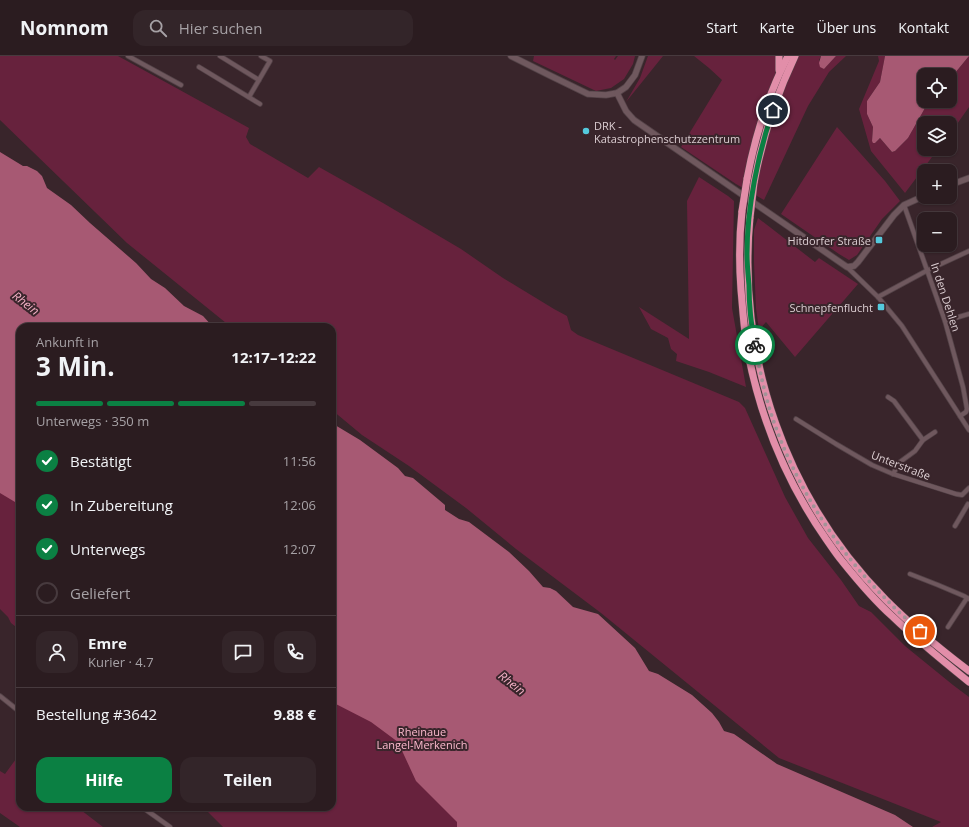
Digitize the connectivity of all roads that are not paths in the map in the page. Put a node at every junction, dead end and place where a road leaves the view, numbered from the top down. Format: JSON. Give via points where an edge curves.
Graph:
{"nodes":[{"id":1,"x":128,"y":56,"type":"edge"},
{"id":2,"x":220,"y":56,"type":"edge"},
{"id":3,"x":261,"y":56,"type":"edge"},
{"id":4,"x":511,"y":56,"type":"edge"},
{"id":5,"x":642,"y":56,"type":"edge"},
{"id":6,"x":779,"y":56,"type":"edge"},
{"id":7,"x":788,"y":56,"type":"edge"},
{"id":8,"x":796,"y":56,"type":"edge"},
{"id":9,"x":199,"y":67,"type":"dead end"},
{"id":10,"x":779,"y":74,"type":"junction"},
{"id":11,"x":259,"y":80,"type":"junction"},
{"id":12,"x":181,"y":85,"type":"dead end"},
{"id":13,"x":617,"y":93,"type":"junction"},
{"id":14,"x":250,"y":97,"type":"junction"},
{"id":15,"x":260,"y":104,"type":"dead end"},
{"id":16,"x":969,"y":178,"type":"edge"},
{"id":17,"x":957,"y":183,"type":"edge"},
{"id":18,"x":917,"y":199,"type":"edge"},
{"id":19,"x":904,"y":205,"type":"junction"},
{"id":20,"x":969,"y":251,"type":"edge"},
{"id":21,"x":847,"y":267,"type":"junction"},
{"id":22,"x":928,"y":270,"type":"junction"},
{"id":23,"x":878,"y":297,"type":"junction"},
{"id":24,"x":969,"y":314,"type":"edge"},
{"id":25,"x":945,"y":321,"type":"junction"},
{"id":26,"x":888,"y":397,"type":"dead end"},
{"id":27,"x":960,"y":416,"type":"junction"},
{"id":28,"x":796,"y":419,"type":"dead end"},
{"id":29,"x":969,"y":430,"type":"edge"},
{"id":30,"x":935,"y":432,"type":"dead end"},
{"id":31,"x":923,"y":440,"type":"junction"},
{"id":32,"x":893,"y":474,"type":"junction"},
{"id":33,"x":969,"y":488,"type":"edge"},
{"id":34,"x":962,"y":496,"type":"junction"},
{"id":35,"x":968,"y":504,"type":"edge"},
{"id":36,"x":955,"y":526,"type":"dead end"},
{"id":37,"x":910,"y":574,"type":"dead end"},
{"id":38,"x":968,"y":598,"type":"edge"},
{"id":39,"x":948,"y":628,"type":"dead end"},
{"id":40,"x":969,"y":671,"type":"edge"},
{"id":41,"x":969,"y":682,"type":"edge"},
{"id":42,"x":0,"y":696,"type":"edge"},
{"id":43,"x":16,"y":709,"type":"edge"},
{"id":44,"x":148,"y":811,"type":"edge"},
{"id":45,"x":170,"y":827,"type":"edge"}],
"edges":[{"from":1,"to":12,"type":"street"},
{"from":2,"to":11,"type":"street"},
{"from":3,"to":11,"type":"street","via":[[270,61]]},
{"from":4,"to":13,"type":"street","via":[[588,94]]},
{"from":5,"to":13,"type":"street","via":[[635,75],[626,87]]},
{"from":6,"to":10,"type":"highway"},
{"from":7,"to":10,"type":"highway"},
{"from":8,"to":40,"type":"highway","bridge":true,"via":[[770,121],[757,168],[747,254],[753,338],[770,408],[787,455],[811,502],[842,548],[886,600]]},
{"from":9,"to":14,"type":"street"},
{"from":10,"to":41,"type":"highway","bridge":true,"via":[[769,96],[750,164],[740,225],[743,319],[759,402],[784,466],[806,508],[841,560],[892,617]]},
{"from":11,"to":14,"type":"street"},
{"from":13,"to":21,"type":"street","via":[[634,120]]},
{"from":14,"to":15,"type":"street"},
{"from":16,"to":17,"type":"street"},
{"from":18,"to":19,"type":"street"},
{"from":19,"to":21,"type":"street","via":[[858,262]]},
{"from":19,"to":22,"type":"street","name":"In den Dehlen"},
{"from":20,"to":22,"type":"street"},
{"from":21,"to":23,"type":"street"},
{"from":22,"to":23,"type":"street"},
{"from":22,"to":25,"type":"street","name":"In den Dehlen"},
{"from":23,"to":27,"type":"street","via":[[902,326]]},
{"from":24,"to":25,"type":"street"},
{"from":25,"to":27,"type":"street","name":"In den Dehlen","via":[[964,387],[967,409]]},
{"from":26,"to":31,"type":"street","via":[[894,401]]},
{"from":27,"to":29,"type":"street"},
{"from":28,"to":32,"type":"street","name":"Unterstraße","via":[[872,465]]},
{"from":30,"to":31,"type":"street"},
{"from":31,"to":32,"type":"street","via":[[915,451],[900,462]]},
{"from":32,"to":34,"type":"street","name":"Unterstraße"},
{"from":33,"to":34,"type":"street"},
{"from":34,"to":35,"type":"street"},
{"from":35,"to":36,"type":"street"},
{"from":37,"to":38,"type":"street"},
{"from":38,"to":39,"type":"street"},
{"from":42,"to":43,"type":"street"},
{"from":44,"to":45,"type":"street"}]}
